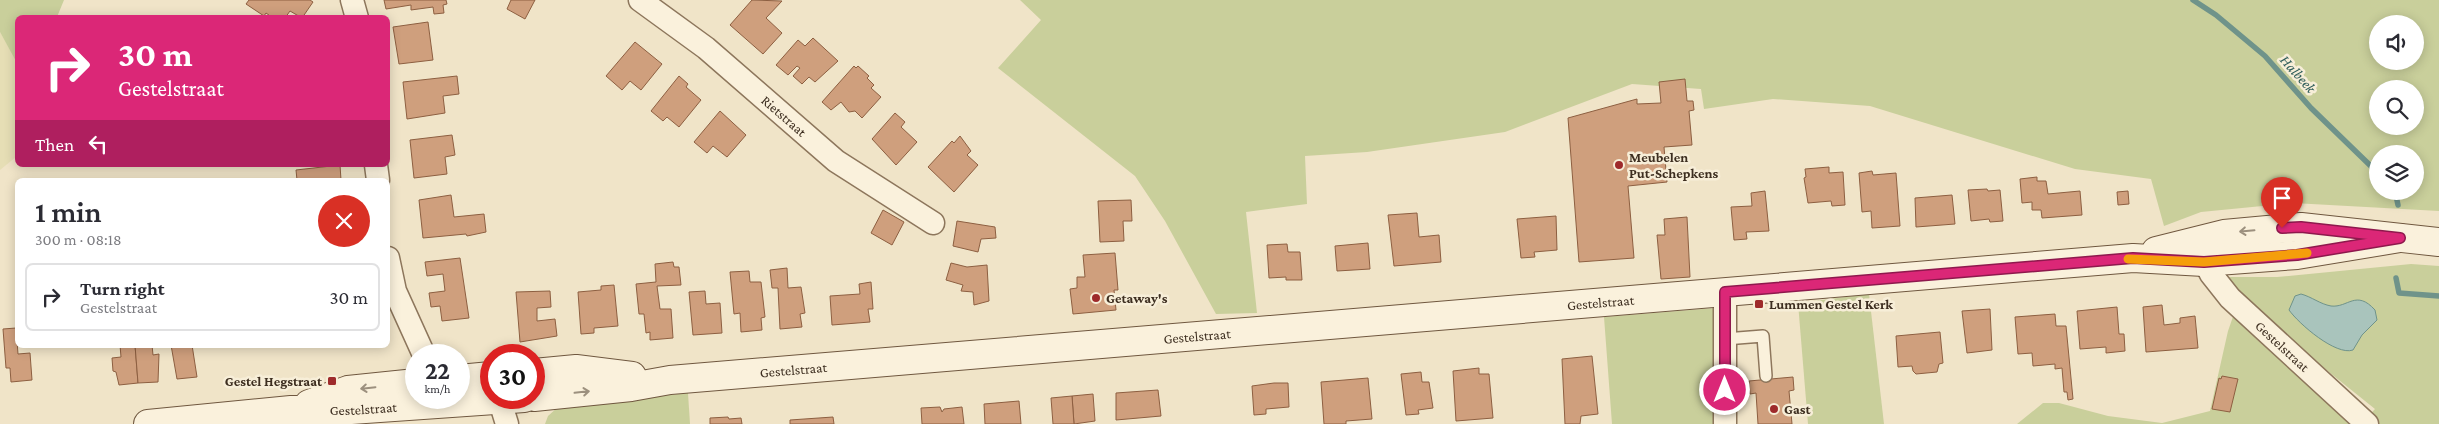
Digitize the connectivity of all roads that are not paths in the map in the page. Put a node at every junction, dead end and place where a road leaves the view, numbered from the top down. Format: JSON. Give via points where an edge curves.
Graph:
{"nodes":[{"id":1,"x":352,"y":0,"type":"edge"},
{"id":2,"x":640,"y":0,"type":"edge"},
{"id":3,"x":356,"y":15,"type":"edge"},
{"id":4,"x":933,"y":223,"type":"dead end"},
{"id":5,"x":2439,"y":242,"type":"edge"},
{"id":6,"x":2199,"y":251,"type":"junction"},
{"id":7,"x":390,"y":267,"type":"edge"},
{"id":8,"x":1725,"y":292,"type":"junction"},
{"id":9,"x":1725,"y":339,"type":"junction"},
{"id":10,"x":419,"y":344,"type":"edge"},
{"id":11,"x":545,"y":372,"type":"edge"},
{"id":12,"x":1766,"y":376,"type":"dead end"},
{"id":13,"x":670,"y":380,"type":"junction"},
{"id":14,"x":545,"y":395,"type":"edge"},
{"id":15,"x":405,"y":399,"type":"edge"},
{"id":16,"x":196,"y":422,"type":"edge"},
{"id":17,"x":148,"y":424,"type":"edge"},
{"id":18,"x":1725,"y":424,"type":"edge"},
{"id":19,"x":2367,"y":424,"type":"edge"}],
"edges":[{"from":1,"to":3,"type":"street"},
{"from":2,"to":4,"type":"street","name":"Rietstraat","via":[[706,48],[836,161]]},
{"from":5,"to":6,"type":"main road","name":"Gestelstraat","via":[[2301,227],[2224,234]]},
{"from":6,"to":8,"type":"main road","name":"Gestelstraat"},
{"from":6,"to":19,"type":"street","name":"Gestelstraat","via":[[2230,298]]},
{"from":7,"to":10,"type":"street","via":[[395,291]]},
{"from":8,"to":9,"type":"street"},
{"from":8,"to":13,"type":"main road","name":"Gestelstraat"},
{"from":9,"to":12,"type":"lane","via":[[1763,336]]},
{"from":9,"to":18,"type":"street"},
{"from":11,"to":13,"type":"main road","name":"Gestelstraat","via":[[576,369]]},
{"from":14,"to":13,"type":"main road","name":"Gestelstraat","one_way":true},
{"from":15,"to":16,"type":"main road","name":"Gestelstraat","via":[[351,410],[291,410]]},
{"from":16,"to":17,"type":"main road","name":"Gestelstraat"}]}
